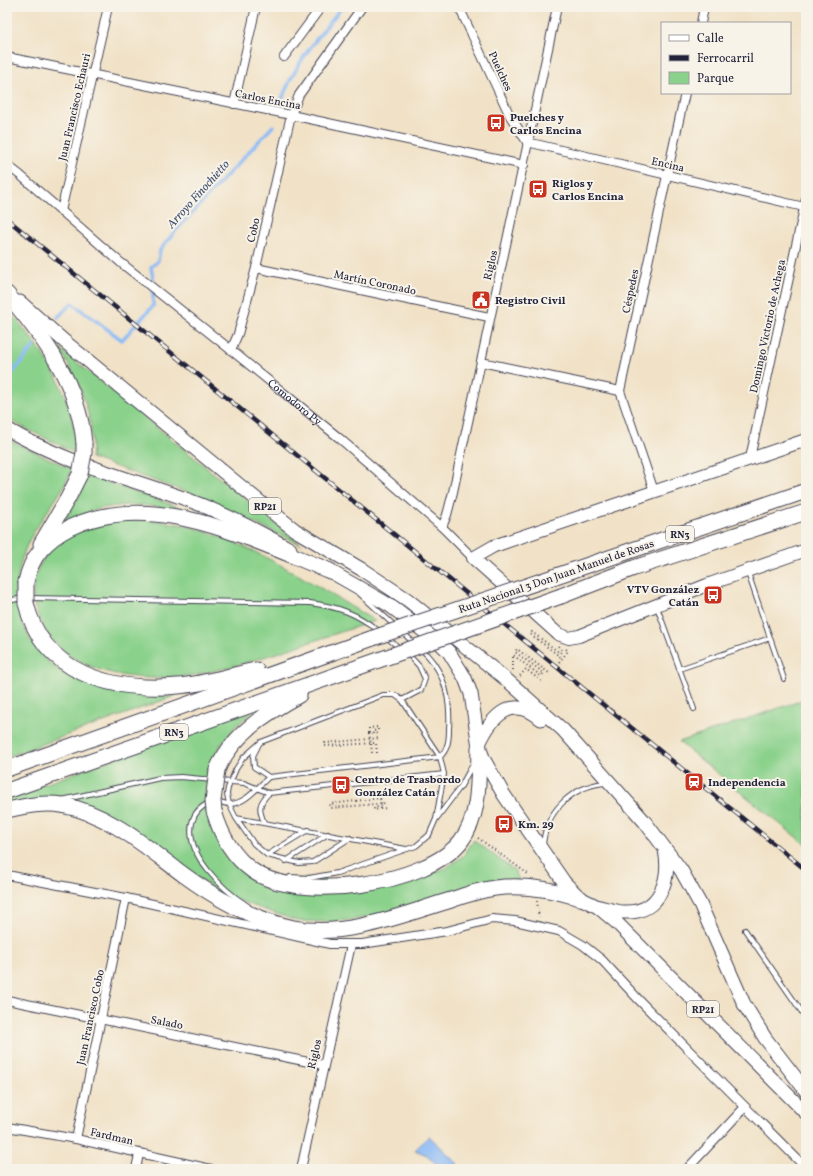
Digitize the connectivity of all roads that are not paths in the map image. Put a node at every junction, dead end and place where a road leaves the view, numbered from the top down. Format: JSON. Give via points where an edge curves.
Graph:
{"nodes":[{"id":1,"x":108,"y":7,"type":"edge"},
{"id":2,"x":256,"y":7,"type":"edge"},
{"id":3,"x":321,"y":7,"type":"edge"},
{"id":4,"x":362,"y":7,"type":"edge"},
{"id":5,"x":459,"y":7,"type":"edge"},
{"id":6,"x":557,"y":7,"type":"edge"},
{"id":7,"x":704,"y":7,"type":"edge"},
{"id":8,"x":701,"y":22,"type":"edge"},
{"id":9,"x":7,"y":57,"type":"edge"},
{"id":10,"x":284,"y":57,"type":"dead end"},
{"id":11,"x":94,"y":74,"type":"junction"},
{"id":12,"x":685,"y":94,"type":"edge"},
{"id":13,"x":234,"y":104,"type":"junction"},
{"id":14,"x":291,"y":115,"type":"junction"},
{"id":15,"x":527,"y":142,"type":"junction"},
{"id":16,"x":7,"y":165,"type":"edge"},
{"id":17,"x":524,"y":165,"type":"junction"},
{"id":18,"x":667,"y":175,"type":"junction"},
{"id":19,"x":805,"y":203,"type":"edge"},
{"id":20,"x":61,"y":211,"type":"junction"},
{"id":21,"x":256,"y":268,"type":"junction"},
{"id":22,"x":7,"y":291,"type":"edge"},
{"id":23,"x":7,"y":294,"type":"edge"},
{"id":24,"x":489,"y":317,"type":"junction"},
{"id":25,"x":231,"y":350,"type":"junction"},
{"id":26,"x":481,"y":362,"type":"junction"},
{"id":27,"x":620,"y":391,"type":"junction"},
{"id":28,"x":7,"y":429,"type":"edge"},
{"id":29,"x":806,"y":440,"type":"edge"},
{"id":30,"x":750,"y":458,"type":"junction"},
{"id":31,"x":654,"y":491,"type":"junction"},
{"id":32,"x":806,"y":491,"type":"edge"},
{"id":33,"x":806,"y":512,"type":"edge"},
{"id":34,"x":442,"y":527,"type":"junction"},
{"id":35,"x":38,"y":550,"type":"junction"},
{"id":36,"x":806,"y":550,"type":"edge"},
{"id":37,"x":473,"y":558,"type":"junction"},
{"id":38,"x":748,"y":571,"type":"junction"},
{"id":39,"x":334,"y":573,"type":"junction"},
{"id":40,"x":7,"y":601,"type":"edge"},
{"id":41,"x":656,"y":605,"type":"junction"},
{"id":42,"x":770,"y":638,"type":"junction"},
{"id":43,"x":310,"y":659,"type":"junction"},
{"id":44,"x":680,"y":668,"type":"junction"},
{"id":45,"x":341,"y":673,"type":"junction"},
{"id":46,"x":784,"y":679,"type":"dead end"},
{"id":47,"x":402,"y":700,"type":"junction"},
{"id":48,"x":694,"y":709,"type":"dead end"},
{"id":49,"x":261,"y":742,"type":"junction"},
{"id":50,"x":479,"y":745,"type":"junction"},
{"id":51,"x":440,"y":757,"type":"junction"},
{"id":52,"x":7,"y":769,"type":"edge"},
{"id":53,"x":444,"y":774,"type":"junction"},
{"id":54,"x":269,"y":777,"type":"junction"},
{"id":55,"x":231,"y":782,"type":"junction"},
{"id":56,"x":604,"y":783,"type":"junction"},
{"id":57,"x":256,"y":788,"type":"junction"},
{"id":58,"x":7,"y":791,"type":"edge"},
{"id":59,"x":269,"y":793,"type":"junction"},
{"id":60,"x":626,"y":801,"type":"junction"},
{"id":61,"x":44,"y":804,"type":"junction"},
{"id":62,"x":229,"y":804,"type":"junction"},
{"id":63,"x":7,"y":810,"type":"edge"},
{"id":64,"x":236,"y":818,"type":"junction"},
{"id":65,"x":436,"y":819,"type":"junction"},
{"id":66,"x":264,"y":822,"type":"junction"},
{"id":67,"x":308,"y":830,"type":"junction"},
{"id":68,"x":329,"y":834,"type":"junction"},
{"id":69,"x":350,"y":838,"type":"junction"},
{"id":70,"x":664,"y":845,"type":"junction"},
{"id":71,"x":406,"y":849,"type":"junction"},
{"id":72,"x":542,"y":852,"type":"junction"},
{"id":73,"x":267,"y":855,"type":"junction"},
{"id":74,"x":286,"y":861,"type":"junction"},
{"id":75,"x":254,"y":872,"type":"junction"},
{"id":76,"x":7,"y":875,"type":"edge"},
{"id":77,"x":126,"y":898,"type":"junction"},
{"id":78,"x":580,"y":898,"type":"junction"},
{"id":79,"x":251,"y":907,"type":"dead end"},
{"id":80,"x":598,"y":907,"type":"junction"},
{"id":81,"x":256,"y":910,"type":"dead end"},
{"id":82,"x":294,"y":928,"type":"junction"},
{"id":83,"x":745,"y":930,"type":"dead end"},
{"id":84,"x":351,"y":945,"type":"junction"},
{"id":85,"x":7,"y":1000,"type":"edge"},
{"id":86,"x":806,"y":1018,"type":"edge"},
{"id":87,"x":101,"y":1020,"type":"junction"},
{"id":88,"x":323,"y":1065,"type":"junction"},
{"id":89,"x":806,"y":1091,"type":"edge"},
{"id":90,"x":745,"y":1107,"type":"junction"},
{"id":91,"x":806,"y":1113,"type":"edge"},
{"id":92,"x":7,"y":1127,"type":"edge"},
{"id":93,"x":76,"y":1139,"type":"junction"},
{"id":94,"x":139,"y":1154,"type":"junction"},
{"id":95,"x":806,"y":1168,"type":"edge"},
{"id":96,"x":136,"y":1169,"type":"edge"},
{"id":97,"x":211,"y":1169,"type":"edge"},
{"id":98,"x":301,"y":1169,"type":"edge"},
{"id":99,"x":687,"y":1169,"type":"edge"}],
"edges":[{"from":1,"to":11,"type":"street","name":"Juan Francisco Echauri"},
{"from":2,"to":13,"type":"street"},
{"from":3,"to":10,"type":"street"},
{"from":4,"to":14,"type":"street","name":"Cobo","via":[[299,95]]},
{"from":5,"to":15,"type":"street","name":"Puelches","via":[[510,116]]},
{"from":6,"to":15,"type":"street","name":"Riglos"},
{"from":7,"to":8,"type":"street"},
{"from":9,"to":11,"type":"street","name":"Carlos Encina"},
{"from":11,"to":13,"type":"street","name":"Carlos Encina"},
{"from":11,"to":20,"type":"street","name":"Juan Francisco Echauri"},
{"from":12,"to":18,"type":"street","name":"Céspedes"},
{"from":13,"to":14,"type":"street","name":"Carlos Encina"},
{"from":14,"to":17,"type":"street","name":"Carlos Encina"},
{"from":14,"to":21,"type":"street","name":"Cobo"},
{"from":15,"to":17,"type":"street","name":"Riglos"},
{"from":15,"to":18,"type":"street","name":"Encina"},
{"from":16,"to":20,"type":"street","name":"Comodoro Py"},
{"from":17,"to":24,"type":"street","name":"Riglos"},
{"from":18,"to":19,"type":"street","name":"Encina"},
{"from":18,"to":27,"type":"street","name":"Céspedes"},
{"from":19,"to":30,"type":"street","name":"Domingo Victorio de Achega"},
{"from":20,"to":25,"type":"street","name":"Comodoro Py","via":[[120,262]]},
{"from":21,"to":24,"type":"street","name":"Martín Coronado"},
{"from":21,"to":25,"type":"street","name":"Cobo","via":[[238,334]]},
{"from":22,"to":60,"type":"main road","number":"RP21","via":[[277,516],[295,530],[408,600],[512,685],[563,730]]},
{"from":23,"to":35,"type":"highway","bridge":true,"via":[[34,327],[65,377],[79,412],[84,443],[80,474]]},
{"from":24,"to":26,"type":"street","name":"Riglos"},
{"from":25,"to":34,"type":"street","name":"Comodoro Py"},
{"from":26,"to":27,"type":"street"},
{"from":26,"to":34,"type":"street","name":"Riglos","via":[[448,515]]},
{"from":27,"to":31,"type":"street"},
{"from":28,"to":39,"type":"main road","number":"RP21","via":[[74,461],[191,501],[233,519]]},
{"from":29,"to":30,"type":"street"},
{"from":30,"to":31,"type":"street"},
{"from":31,"to":37,"type":"street","via":[[494,546]]},
{"from":32,"to":43,"type":"highway","name":"Ruta Nacional 3 Don Juan Manuel de Rosas","number":"RN3","bridge":true},
{"from":33,"to":45,"type":"highway","name":"Ruta Nacional 3 Don Juan Manuel de Rosas","number":"RN3","bridge":true,"via":[[634,568]]},
{"from":34,"to":37,"type":"street","name":"Comodoro Py"},
{"from":35,"to":39,"type":"highway","via":[[62,532],[81,523],[108,515],[143,512],[198,522]]},
{"from":35,"to":43,"type":"highway","bridge":true,"via":[[26,582],[26,602],[36,631],[56,656],[86,675],[144,687],[179,686]]},
{"from":36,"to":38,"type":"street"},
{"from":37,"to":41,"type":"street","name":"Comodoro Py","via":[[558,634],[568,638]]},
{"from":38,"to":41,"type":"street"},
{"from":38,"to":42,"type":"lane"},
{"from":39,"to":50,"type":"main road","number":"RP21","via":[[389,606],[449,652],[465,678]]},
{"from":39,"to":51,"type":"lane","via":[[426,654],[442,677],[447,690],[450,720],[447,748]]},
{"from":40,"to":47,"type":"lane","via":[[20,598],[293,602],[326,605],[354,613],[416,662],[424,673],[424,684],[414,694]]},
{"from":41,"to":44,"type":"lane"},
{"from":42,"to":44,"type":"lane"},
{"from":42,"to":46,"type":"lane"},
{"from":43,"to":52,"type":"highway","number":"RN3"},
{"from":44,"to":48,"type":"lane"},
{"from":45,"to":58,"type":"highway","number":"RN3"},
{"from":45,"to":75,"type":"highway","bridge":true,"via":[[255,722],[227,751],[217,770],[213,801],[220,832],[238,859]]},
{"from":47,"to":49,"type":"lane","via":[[395,695],[383,695]]},
{"from":47,"to":51,"type":"lane"},
{"from":49,"to":54,"type":"lane","via":[[253,756],[254,766]]},
{"from":49,"to":55,"type":"lane","via":[[243,758]]},
{"from":50,"to":56,"type":"main road","via":[[489,725],[502,712],[516,708],[528,710],[558,734]]},
{"from":50,"to":65,"type":"lane","via":[[461,786]]},
{"from":50,"to":72,"type":"main road","number":"RP21","via":[[484,760],[504,795]]},
{"from":50,"to":75,"type":"highway","via":[[476,801],[467,830],[453,850],[441,858],[394,878],[339,887],[310,887],[271,880]]},
{"from":51,"to":53,"type":"lane"},
{"from":51,"to":54,"type":"lane"},
{"from":53,"to":59,"type":"lane"},
{"from":53,"to":65,"type":"lane"},
{"from":54,"to":57,"type":"lane"},
{"from":55,"to":57,"type":"lane","via":[[244,783]]},
{"from":55,"to":61,"type":"lane","via":[[181,777],[160,778]]},
{"from":55,"to":62,"type":"lane","via":[[227,794]]},
{"from":56,"to":60,"type":"main road"},
{"from":56,"to":72,"type":"lane","via":[[575,792],[558,806],[546,828]]},
{"from":57,"to":59,"type":"lane"},
{"from":57,"to":62,"type":"lane","via":[[249,797]]},
{"from":59,"to":66,"type":"lane","via":[[261,801],[259,811]]},
{"from":60,"to":70,"type":"main road","number":"RP21"},
{"from":61,"to":63,"type":"highway"},
{"from":61,"to":82,"type":"highway","via":[[75,808],[103,818],[227,903],[262,919]]},
{"from":62,"to":64,"type":"lane"},
{"from":62,"to":79,"type":"lane","via":[[220,801],[200,808],[193,818],[190,833],[208,870],[216,880],[233,896]]},
{"from":64,"to":66,"type":"lane"},
{"from":64,"to":73,"type":"lane","via":[[254,844]]},
{"from":65,"to":71,"type":"lane","via":[[429,835],[423,841]]},
{"from":66,"to":67,"type":"lane"},
{"from":67,"to":68,"type":"lane"},
{"from":67,"to":73,"type":"lane"},
{"from":68,"to":69,"type":"lane"},
{"from":68,"to":74,"type":"lane"},
{"from":69,"to":71,"type":"lane"},
{"from":69,"to":74,"type":"lane","via":[[312,862],[299,864]]},
{"from":70,"to":80,"type":"main road","via":[[668,865],[667,878],[654,901],[646,908],[625,912]]},
{"from":70,"to":89,"type":"main road","number":"RP21","via":[[700,904],[744,1004],[770,1045]]},
{"from":71,"to":75,"type":"lane","via":[[338,873],[308,878]]},
{"from":72,"to":78,"type":"main road","number":"RP21","via":[[564,882]]},
{"from":73,"to":74,"type":"lane"},
{"from":76,"to":77,"type":"street"},
{"from":77,"to":84,"type":"street","via":[[322,942]]},
{"from":77,"to":87,"type":"street","name":"Juan Francisco Cobo"},
{"from":78,"to":80,"type":"main road","number":"RP21"},
{"from":78,"to":82,"type":"highway","via":[[535,887],[494,888],[387,920],[323,930]]},
{"from":80,"to":91,"type":"main road","number":"RP21","via":[[635,940]]},
{"from":81,"to":82,"type":"lane"},
{"from":83,"to":86,"type":"lane"},
{"from":84,"to":88,"type":"street","name":"Riglos"},
{"from":84,"to":90,"type":"street","via":[[447,931],[492,919],[515,921],[559,931],[602,960],[638,1000]]},
{"from":85,"to":87,"type":"street","name":"Salado"},
{"from":87,"to":88,"type":"street","name":"Salado"},
{"from":87,"to":93,"type":"street","name":"Juan Francisco Cobo"},
{"from":88,"to":98,"type":"street","name":"Riglos"},
{"from":90,"to":95,"type":"street"},
{"from":90,"to":99,"type":"street"},
{"from":92,"to":93,"type":"street","name":"Fardman"},
{"from":93,"to":94,"type":"street","name":"Fardman"},
{"from":94,"to":96,"type":"street"},
{"from":94,"to":97,"type":"street","name":"Fardman"}]}
